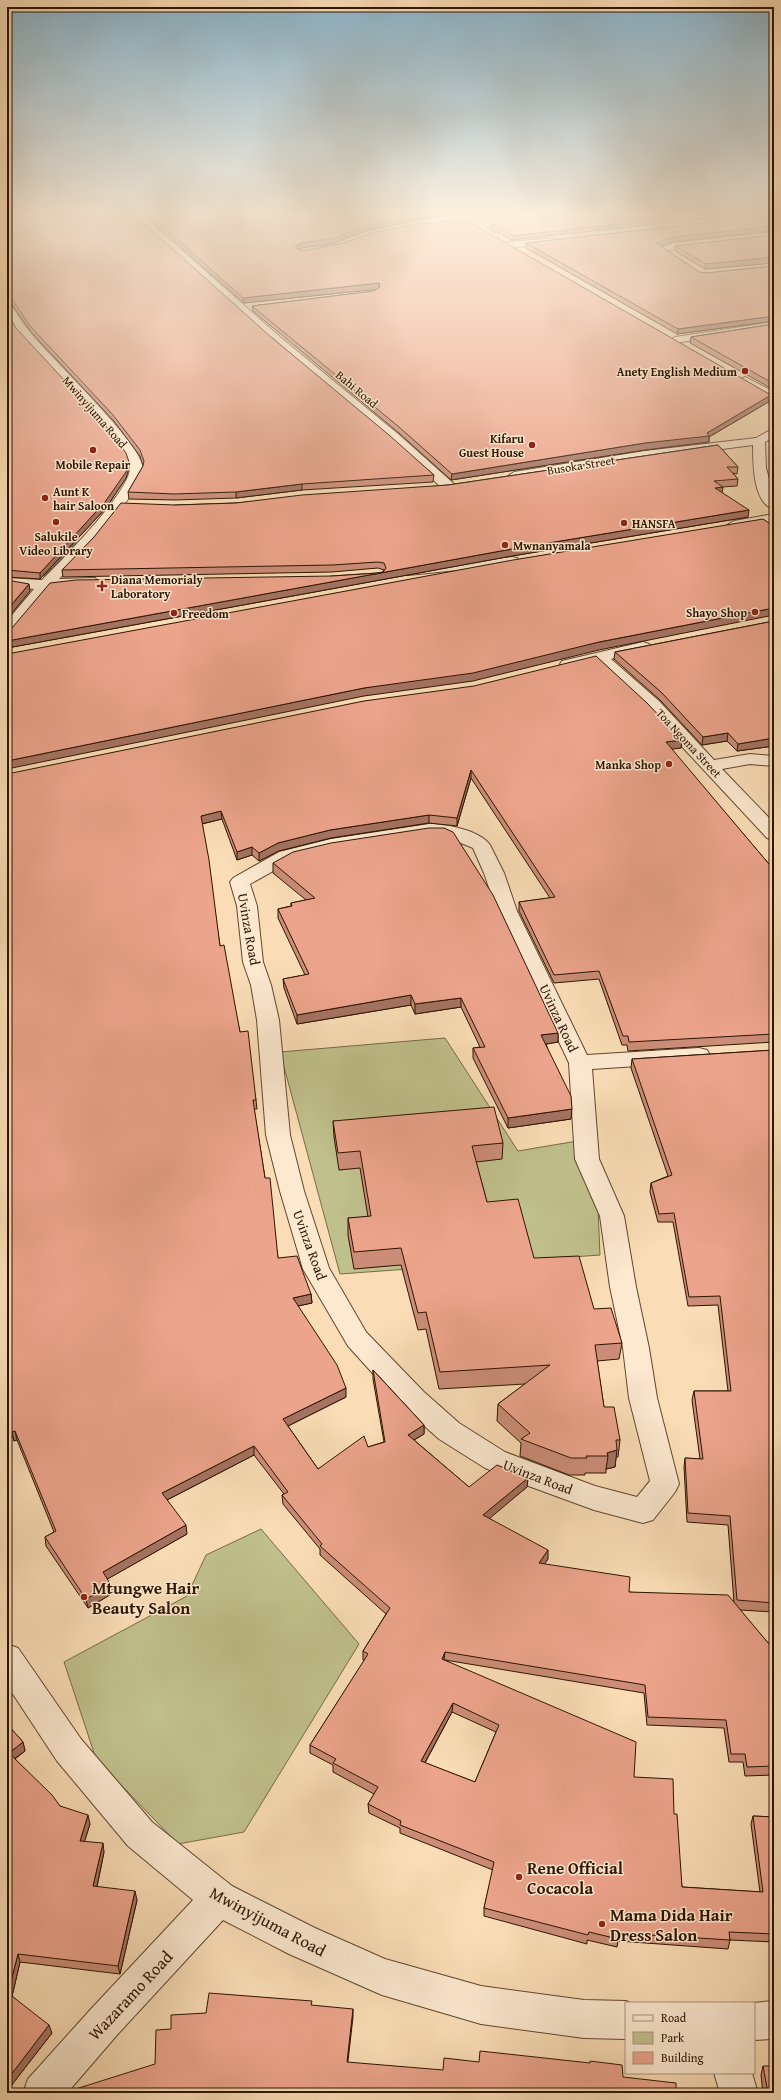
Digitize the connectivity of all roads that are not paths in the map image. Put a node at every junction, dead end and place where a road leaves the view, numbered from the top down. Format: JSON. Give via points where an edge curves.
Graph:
{"nodes":[{"id":1,"x":11,"y":314,"type":"edge"},
{"id":2,"x":248,"y":314,"type":"edge"},
{"id":3,"x":774,"y":325,"type":"edge"},
{"id":4,"x":13,"y":333,"type":"edge"},
{"id":5,"x":26,"y":335,"type":"junction"},
{"id":6,"x":691,"y":350,"type":"edge"},
{"id":7,"x":735,"y":375,"type":"edge"},
{"id":8,"x":774,"y":397,"type":"edge"},
{"id":9,"x":774,"y":432,"type":"edge"},
{"id":10,"x":759,"y":441,"type":"junction"},
{"id":11,"x":501,"y":478,"type":"edge"},
{"id":12,"x":463,"y":484,"type":"edge"},
{"id":13,"x":448,"y":486,"type":"junction"},
{"id":14,"x":432,"y":487,"type":"edge"},
{"id":15,"x":117,"y":504,"type":"junction"},
{"id":16,"x":131,"y":505,"type":"edge"},
{"id":17,"x":774,"y":505,"type":"edge"},
{"id":18,"x":774,"y":518,"type":"edge"},
{"id":19,"x":720,"y":527,"type":"edge"},
{"id":20,"x":528,"y":558,"type":"edge"},
{"id":21,"x":395,"y":577,"type":"edge"},
{"id":22,"x":103,"y":581,"type":"edge"},
{"id":23,"x":7,"y":582,"type":"edge"},
{"id":24,"x":46,"y":584,"type":"junction"},
{"id":25,"x":7,"y":631,"type":"edge"},
{"id":26,"x":662,"y":644,"type":"edge"},
{"id":27,"x":599,"y":656,"type":"junction"},
{"id":28,"x":554,"y":667,"type":"edge"},
{"id":29,"x":774,"y":761,"type":"edge"},
{"id":30,"x":710,"y":766,"type":"junction"},
{"id":31,"x":774,"y":834,"type":"edge"},
{"id":32,"x":720,"y":1054,"type":"edge"},
{"id":33,"x":580,"y":1063,"type":"junction"},
{"id":34,"x":7,"y":1658,"type":"edge"},
{"id":35,"x":220,"y":1899,"type":"junction"},
{"id":36,"x":625,"y":2020,"type":"edge"},
{"id":37,"x":774,"y":2020,"type":"edge"},
{"id":38,"x":755,"y":2021,"type":"edge"},
{"id":39,"x":733,"y":2074,"type":"edge"},
{"id":40,"x":42,"y":2093,"type":"edge"},
{"id":41,"x":739,"y":2093,"type":"edge"}],
"edges":[{"from":1,"to":5,"type":"street","name":"Mwinyijuma Road"},
{"from":2,"to":13,"type":"street","name":"Bahi Road"},
{"from":3,"to":6,"type":"street","via":[[672,338]]},
{"from":4,"to":5,"type":"street"},
{"from":5,"to":15,"type":"street","name":"Mwinyijuma Road","via":[[111,428],[134,457],[138,468]]},
{"from":7,"to":8,"type":"street"},
{"from":9,"to":10,"type":"street"},
{"from":10,"to":11,"type":"street","name":"Busoka Street","via":[[645,455]]},
{"from":10,"to":17,"type":"street","via":[[760,468],[766,496]]},
{"from":12,"to":13,"type":"street"},
{"from":13,"to":14,"type":"street"},
{"from":15,"to":16,"type":"street"},
{"from":15,"to":24,"type":"street","name":"Mwinyijuma Road","via":[[89,540]]},
{"from":18,"to":19,"type":"street"},
{"from":20,"to":21,"type":"street"},
{"from":22,"to":24,"type":"street"},
{"from":23,"to":24,"type":"street","via":[[35,586]]},
{"from":24,"to":25,"type":"street","name":"Mwinyijuma Road"},
{"from":26,"to":27,"type":"street"},
{"from":27,"to":28,"type":"street"},
{"from":27,"to":30,"type":"street","name":"Toa Ngoma Street","via":[[653,705]]},
{"from":29,"to":30,"type":"street","via":[[747,758]]},
{"from":30,"to":31,"type":"street","name":"Toa Ngoma Street"},
{"from":32,"to":33,"type":"street"},
{"from":33,"to":33,"type":"street","name":"Uvinza Road","via":[[587,1159],[612,1216],[636,1348],[642,1398],[665,1484],[643,1511],[594,1498],[495,1460],[449,1431],[414,1400],[357,1339],[316,1268],[292,1191],[278,1135],[268,1020],[253,962],[247,906],[240,882],[286,856],[331,845],[429,830],[445,830],[471,839],[481,846],[488,859],[506,910]]},
{"from":34,"to":35,"type":"street","name":"Mwinyijuma Road","via":[[69,1750],[140,1834]]},
{"from":35,"to":36,"type":"street","name":"Mwinyijuma Road","via":[[302,1941],[382,1977],[481,2005],[584,2019]]},
{"from":35,"to":40,"type":"street","name":"Wazaramo Road","via":[[104,2022]]},
{"from":37,"to":38,"type":"street"},
{"from":39,"to":41,"type":"street"}]}
